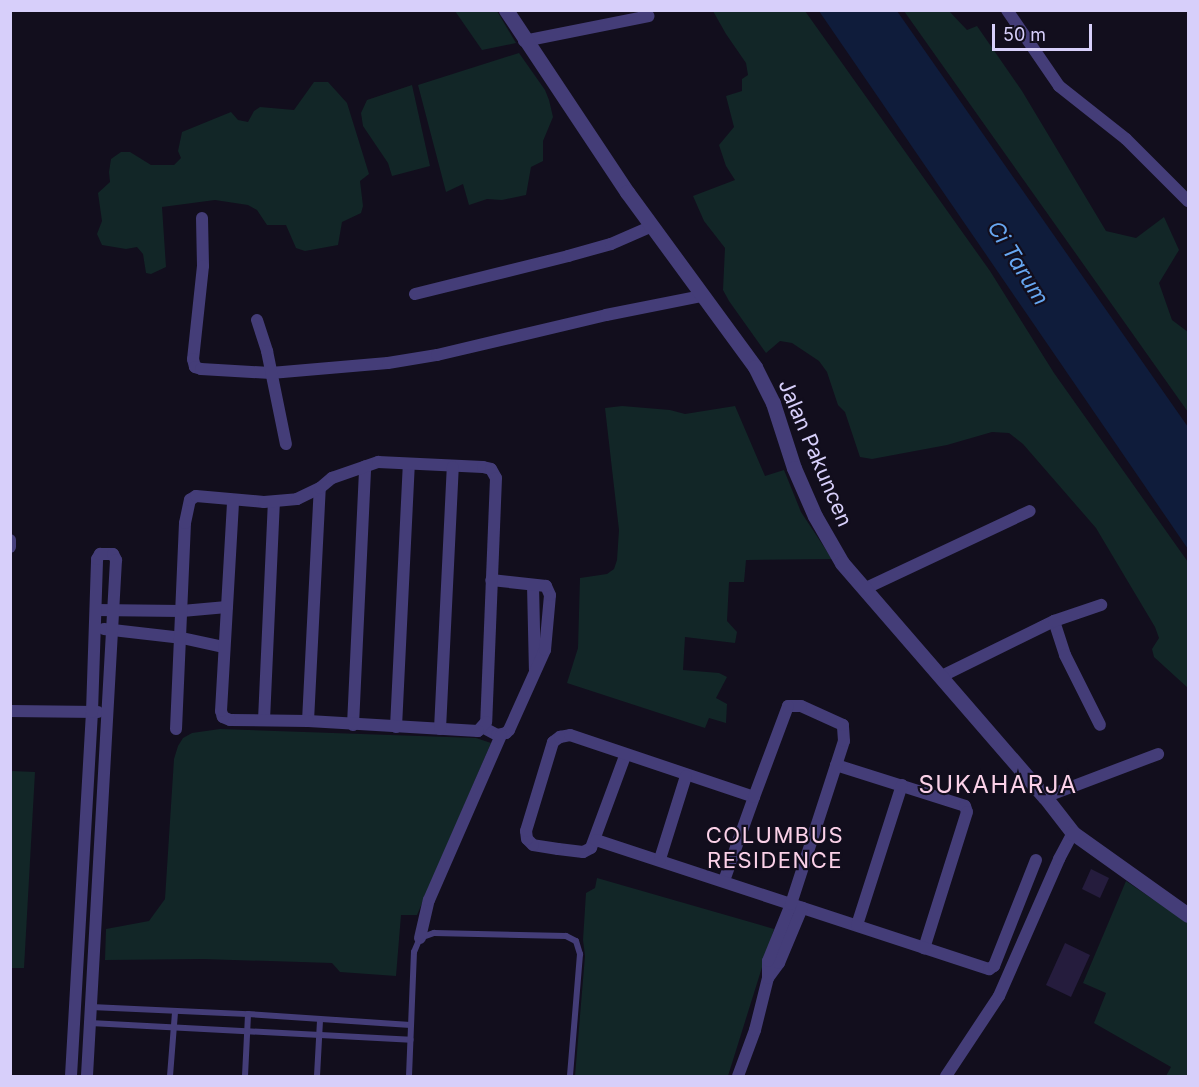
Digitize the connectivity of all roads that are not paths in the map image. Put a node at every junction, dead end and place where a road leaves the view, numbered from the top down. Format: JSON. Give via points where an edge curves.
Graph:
{"nodes":[{"id":1,"x":506,"y":10,"type":"edge"},
{"id":2,"x":1006,"y":10,"type":"edge"},
{"id":3,"x":649,"y":16,"type":"dead end"},
{"id":4,"x":524,"y":41,"type":"junction"},
{"id":5,"x":1188,"y":201,"type":"edge"},
{"id":6,"x":202,"y":218,"type":"dead end"},
{"id":7,"x":652,"y":226,"type":"junction"},
{"id":8,"x":415,"y":294,"type":"dead end"},
{"id":9,"x":702,"y":296,"type":"junction"},
{"id":10,"x":257,"y":320,"type":"dead end"},
{"id":11,"x":271,"y":374,"type":"junction"},
{"id":12,"x":286,"y":444,"type":"dead end"},
{"id":13,"x":410,"y":464,"type":"junction"},
{"id":14,"x":365,"y":466,"type":"junction"},
{"id":15,"x":453,"y":467,"type":"junction"},
{"id":16,"x":320,"y":488,"type":"junction"},
{"id":17,"x":233,"y":500,"type":"junction"},
{"id":18,"x":274,"y":503,"type":"junction"},
{"id":19,"x":1030,"y":511,"type":"dead end"},
{"id":20,"x":10,"y":540,"type":"edge"},
{"id":21,"x":10,"y":547,"type":"edge"},
{"id":22,"x":491,"y":580,"type":"junction"},
{"id":23,"x":864,"y":589,"type":"junction"},
{"id":24,"x":1101,"y":605,"type":"dead end"},
{"id":25,"x":227,"y":607,"type":"junction"},
{"id":26,"x":96,"y":610,"type":"junction"},
{"id":27,"x":182,"y":611,"type":"junction"},
{"id":28,"x":113,"y":612,"type":"junction"},
{"id":29,"x":1054,"y":621,"type":"junction"},
{"id":30,"x":95,"y":628,"type":"junction"},
{"id":31,"x":112,"y":629,"type":"junction"},
{"id":32,"x":182,"y":638,"type":"junction"},
{"id":33,"x":224,"y":647,"type":"junction"},
{"id":34,"x":942,"y":676,"type":"junction"},
{"id":35,"x":10,"y":711,"type":"edge"},
{"id":36,"x":92,"y":711,"type":"junction"},
{"id":37,"x":108,"y":712,"type":"junction"},
{"id":38,"x":264,"y":720,"type":"junction"},
{"id":39,"x":308,"y":721,"type":"junction"},
{"id":40,"x":353,"y":725,"type":"junction"},
{"id":41,"x":1100,"y":725,"type":"dead end"},
{"id":42,"x":396,"y":728,"type":"junction"},
{"id":43,"x":484,"y":728,"type":"junction"},
{"id":44,"x":176,"y":729,"type":"dead end"},
{"id":45,"x":440,"y":729,"type":"junction"},
{"id":46,"x":501,"y":735,"type":"junction"},
{"id":47,"x":1158,"y":754,"type":"dead end"},
{"id":48,"x":625,"y":756,"type":"junction"},
{"id":49,"x":836,"y":765,"type":"junction"},
{"id":50,"x":686,"y":776,"type":"junction"},
{"id":51,"x":902,"y":785,"type":"junction"},
{"id":52,"x":754,"y":797,"type":"junction"},
{"id":53,"x":1045,"y":797,"type":"junction"},
{"id":54,"x":1073,"y":833,"type":"junction"},
{"id":55,"x":596,"y":840,"type":"junction"},
{"id":56,"x":660,"y":859,"type":"junction"},
{"id":57,"x":1036,"y":860,"type":"dead end"},
{"id":58,"x":724,"y":881,"type":"junction"},
{"id":59,"x":797,"y":906,"type":"junction"},
{"id":60,"x":1188,"y":915,"type":"edge"},
{"id":61,"x":857,"y":925,"type":"junction"},
{"id":62,"x":420,"y":938,"type":"junction"},
{"id":63,"x":924,"y":948,"type":"junction"},
{"id":64,"x":91,"y":1007,"type":"junction"},
{"id":65,"x":174,"y":1012,"type":"junction"},
{"id":66,"x":248,"y":1014,"type":"junction"},
{"id":67,"x":320,"y":1020,"type":"junction"},
{"id":68,"x":90,"y":1023,"type":"junction"},
{"id":69,"x":411,"y":1025,"type":"junction"},
{"id":70,"x":174,"y":1026,"type":"junction"},
{"id":71,"x":249,"y":1029,"type":"junction"},
{"id":72,"x":320,"y":1034,"type":"junction"},
{"id":73,"x":411,"y":1040,"type":"junction"},
{"id":74,"x":71,"y":1077,"type":"edge"},
{"id":75,"x":87,"y":1077,"type":"edge"},
{"id":76,"x":171,"y":1077,"type":"edge"},
{"id":77,"x":244,"y":1077,"type":"edge"},
{"id":78,"x":317,"y":1077,"type":"edge"},
{"id":79,"x":409,"y":1077,"type":"edge"},
{"id":80,"x":570,"y":1077,"type":"edge"},
{"id":81,"x":738,"y":1077,"type":"edge"},
{"id":82,"x":946,"y":1077,"type":"edge"}],
"edges":[{"from":1,"to":4,"type":"street","name":"Jalan Pakuncen"},
{"from":2,"to":5,"type":"street","via":[[1059,86],[1126,139]]},
{"from":3,"to":4,"type":"street"},
{"from":4,"to":7,"type":"street","name":"Jalan Pakuncen"},
{"from":6,"to":11,"type":"street","via":[[203,266],[195,367]]},
{"from":7,"to":8,"type":"street","via":[[611,244]]},
{"from":7,"to":9,"type":"street","name":"Jalan Pakuncen"},
{"from":9,"to":11,"type":"street","via":[[437,355]]},
{"from":9,"to":23,"type":"street","name":"Jalan Pakuncen","via":[[755,367],[773,403],[815,516],[842,563]]},
{"from":10,"to":11,"type":"street"},
{"from":11,"to":12,"type":"street"},
{"from":13,"to":14,"type":"street","via":[[378,462]]},
{"from":13,"to":15,"type":"street"},
{"from":13,"to":42,"type":"street"},
{"from":14,"to":16,"type":"street","via":[[332,478]]},
{"from":14,"to":40,"type":"street"},
{"from":15,"to":22,"type":"street","via":[[491,469],[496,478]]},
{"from":15,"to":45,"type":"street"},
{"from":16,"to":18,"type":"street","via":[[297,500]]},
{"from":16,"to":39,"type":"street"},
{"from":17,"to":18,"type":"street"},
{"from":17,"to":25,"type":"street"},
{"from":17,"to":27,"type":"street","via":[[196,496],[190,500],[185,523]]},
{"from":18,"to":38,"type":"street"},
{"from":19,"to":23,"type":"street"},
{"from":20,"to":21,"type":"street"},
{"from":22,"to":43,"type":"street"},
{"from":22,"to":46,"type":"street","via":[[546,586],[550,595],[545,650],[509,730]]},
{"from":23,"to":34,"type":"street","name":"Jalan Pakuncen"},
{"from":24,"to":29,"type":"street"},
{"from":25,"to":27,"type":"street"},
{"from":25,"to":33,"type":"street"},
{"from":26,"to":28,"type":"street"},
{"from":26,"to":28,"type":"street","via":[[97,556],[113,554]]},
{"from":26,"to":30,"type":"street"},
{"from":27,"to":28,"type":"street"},
{"from":27,"to":32,"type":"street"},
{"from":28,"to":31,"type":"street"},
{"from":29,"to":34,"type":"street"},
{"from":29,"to":41,"type":"street","via":[[1065,655]]},
{"from":30,"to":31,"type":"street"},
{"from":30,"to":36,"type":"street"},
{"from":31,"to":32,"type":"street"},
{"from":31,"to":37,"type":"street"},
{"from":32,"to":33,"type":"street"},
{"from":32,"to":44,"type":"street"},
{"from":33,"to":38,"type":"street","via":[[223,717]]},
{"from":34,"to":53,"type":"street","name":"Jalan Pakuncen"},
{"from":35,"to":36,"type":"street"},
{"from":36,"to":37,"type":"street"},
{"from":36,"to":74,"type":"street"},
{"from":37,"to":64,"type":"street"},
{"from":38,"to":39,"type":"street"},
{"from":39,"to":40,"type":"street"},
{"from":40,"to":42,"type":"street"},
{"from":42,"to":45,"type":"street"},
{"from":43,"to":45,"type":"street"},
{"from":43,"to":46,"type":"street"},
{"from":46,"to":62,"type":"street","via":[[429,900]]},
{"from":47,"to":53,"type":"street"},
{"from":48,"to":50,"type":"street"},
{"from":48,"to":55,"type":"street"},
{"from":48,"to":55,"type":"street","via":[[570,735],[553,742],[526,831],[527,839],[533,845],[584,852]]},
{"from":49,"to":51,"type":"street"},
{"from":49,"to":52,"type":"street","via":[[844,741],[843,725],[801,706],[788,706]]},
{"from":49,"to":59,"type":"street"},
{"from":50,"to":52,"type":"street"},
{"from":50,"to":56,"type":"street"},
{"from":51,"to":61,"type":"street"},
{"from":51,"to":63,"type":"street","via":[[961,803],[968,812]]},
{"from":52,"to":58,"type":"street"},
{"from":53,"to":54,"type":"street","name":"Jalan Pakuncen"},
{"from":54,"to":60,"type":"street","name":"Jalan Pakuncen"},
{"from":54,"to":82,"type":"street","via":[[999,996]]},
{"from":55,"to":56,"type":"street"},
{"from":56,"to":58,"type":"street"},
{"from":57,"to":63,"type":"street","via":[[994,966],[984,968]]},
{"from":58,"to":59,"type":"street"},
{"from":59,"to":61,"type":"street"},
{"from":59,"to":81,"type":"street","via":[[768,961],[768,978],[755,1030]]},
{"from":61,"to":63,"type":"street"},
{"from":62,"to":69,"type":"lane","via":[[414,952]]},
{"from":62,"to":80,"type":"lane","via":[[446,933],[566,936],[576,941],[580,954]]},
{"from":64,"to":65,"type":"lane"},
{"from":64,"to":68,"type":"street"},
{"from":65,"to":66,"type":"lane"},
{"from":65,"to":70,"type":"lane"},
{"from":66,"to":67,"type":"lane"},
{"from":66,"to":71,"type":"lane"},
{"from":67,"to":69,"type":"lane"},
{"from":67,"to":72,"type":"lane"},
{"from":68,"to":70,"type":"lane"},
{"from":68,"to":75,"type":"street"},
{"from":69,"to":73,"type":"lane"},
{"from":70,"to":71,"type":"lane"},
{"from":70,"to":76,"type":"lane"},
{"from":71,"to":72,"type":"lane"},
{"from":71,"to":77,"type":"lane"},
{"from":72,"to":73,"type":"lane"},
{"from":72,"to":78,"type":"lane"},
{"from":73,"to":79,"type":"lane"}]}
